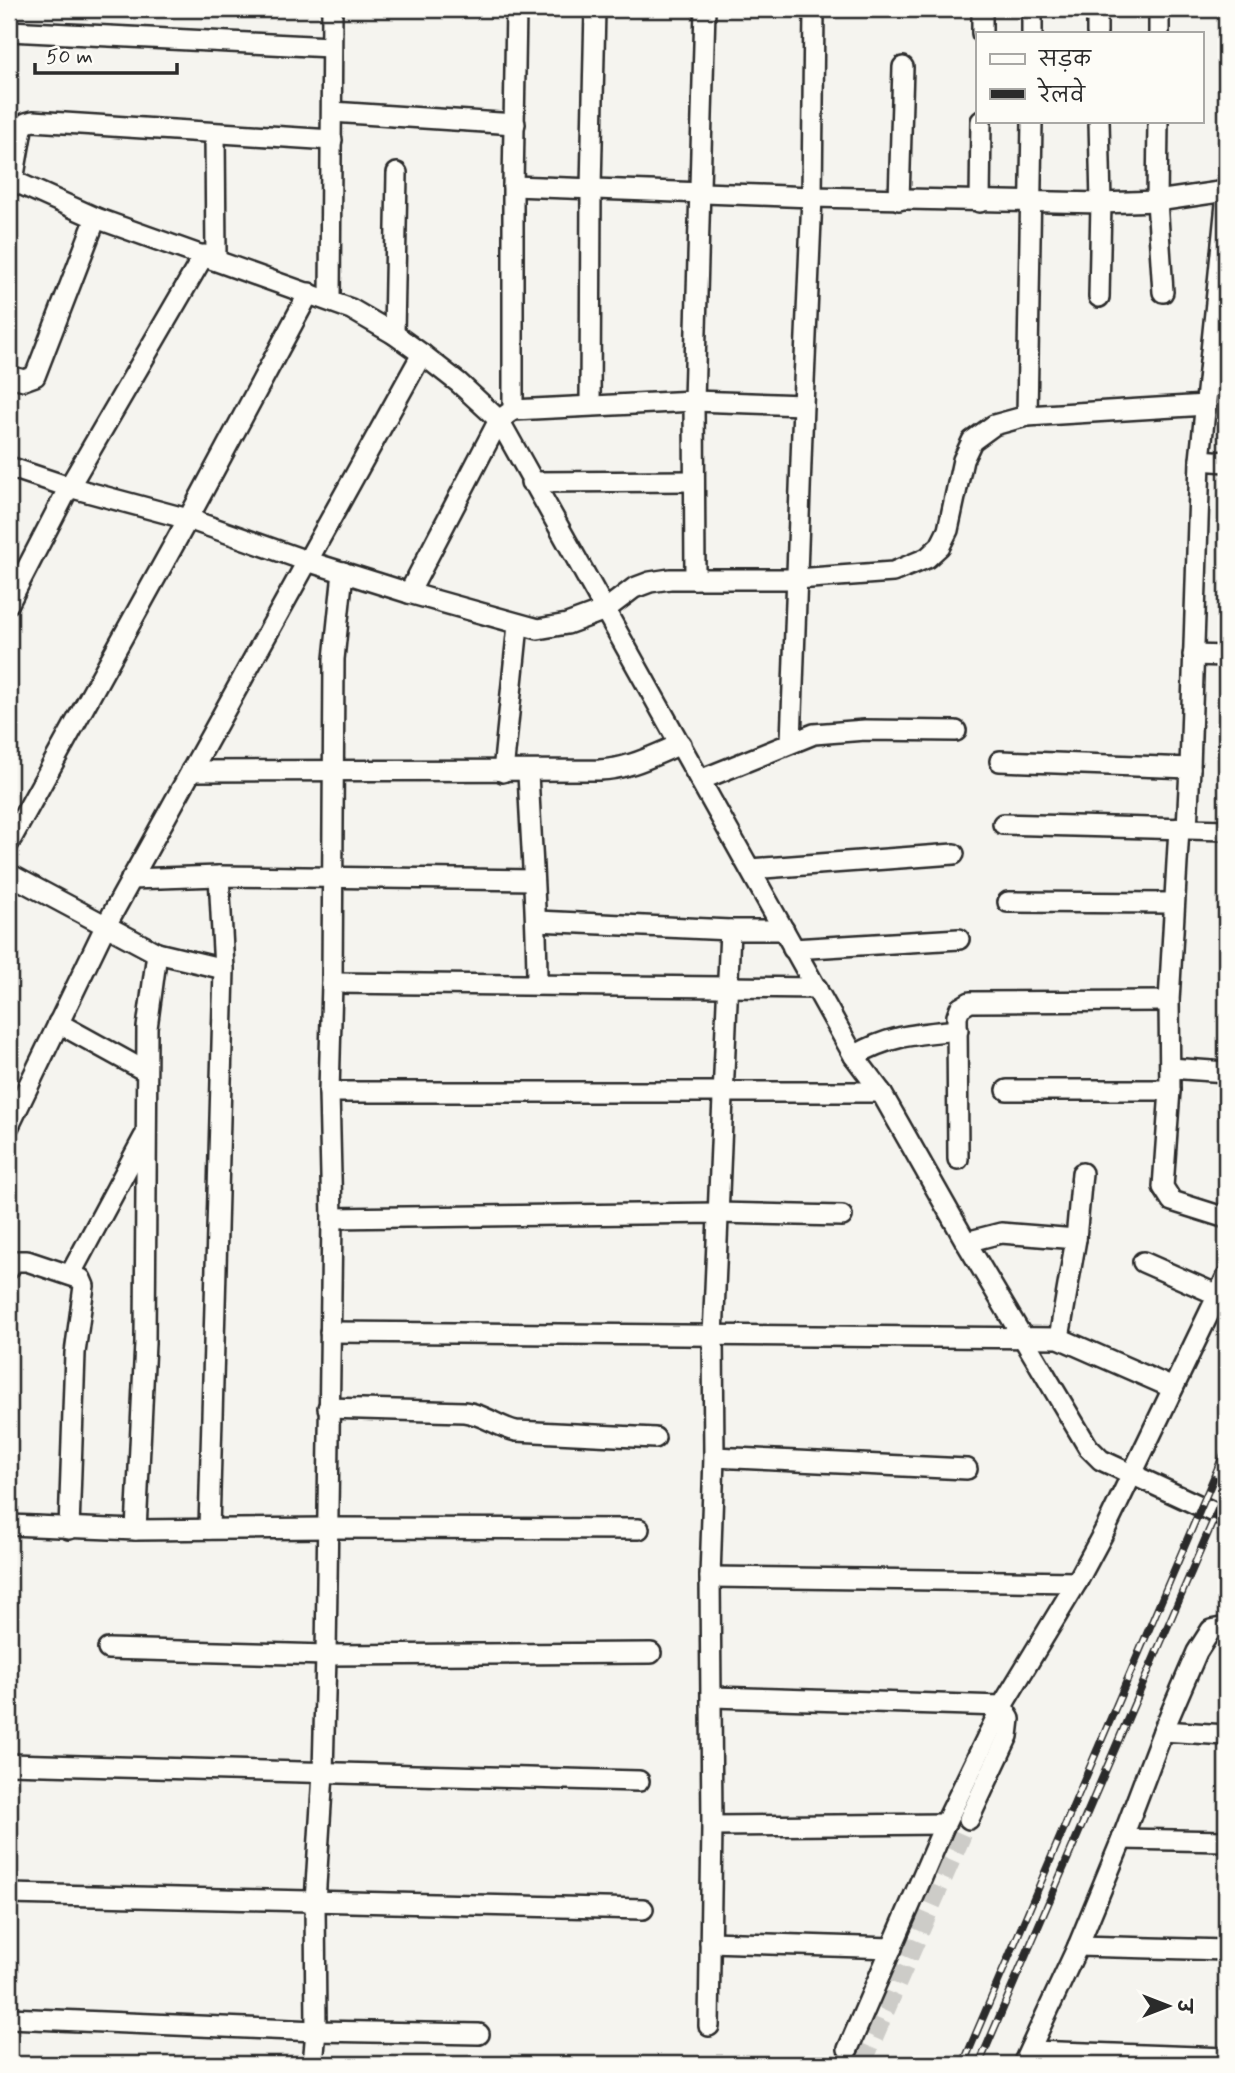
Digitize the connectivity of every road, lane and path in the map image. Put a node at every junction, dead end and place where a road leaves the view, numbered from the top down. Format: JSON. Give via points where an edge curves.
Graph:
{"nodes":[{"id":1,"x":332,"y":9,"type":"edge"},
{"id":2,"x":516,"y":9,"type":"edge"},
{"id":3,"x":595,"y":9,"type":"edge"},
{"id":4,"x":705,"y":9,"type":"edge"},
{"id":5,"x":814,"y":9,"type":"edge"},
{"id":6,"x":982,"y":9,"type":"edge"},
{"id":7,"x":1032,"y":9,"type":"edge"},
{"id":8,"x":1097,"y":9,"type":"edge"},
{"id":9,"x":1159,"y":9,"type":"edge"},
{"id":10,"x":9,"y":30,"type":"edge"},
{"id":11,"x":982,"y":32,"type":"edge"},
{"id":12,"x":1032,"y":32,"type":"edge"},
{"id":13,"x":1097,"y":32,"type":"edge"},
{"id":14,"x":1159,"y":32,"type":"edge"},
{"id":15,"x":330,"y":47,"type":"junction"},
{"id":16,"x":903,"y":67,"type":"dead end"},
{"id":17,"x":332,"y":112,"type":"junction"},
{"id":18,"x":981,"y":122,"type":"edge"},
{"id":19,"x":1032,"y":122,"type":"edge"},
{"id":20,"x":1099,"y":122,"type":"edge"},
{"id":21,"x":1158,"y":122,"type":"edge"},
{"id":22,"x":515,"y":124,"type":"junction"},
{"id":23,"x":215,"y":133,"type":"junction"},
{"id":24,"x":332,"y":140,"type":"junction"},
{"id":25,"x":397,"y":173,"type":"dead end"},
{"id":26,"x":11,"y":180,"type":"edge"},
{"id":27,"x":513,"y":186,"type":"junction"},
{"id":28,"x":591,"y":188,"type":"junction"},
{"id":29,"x":701,"y":191,"type":"junction"},
{"id":30,"x":1226,"y":191,"type":"edge"},
{"id":31,"x":812,"y":197,"type":"junction"},
{"id":32,"x":898,"y":200,"type":"junction"},
{"id":33,"x":1157,"y":201,"type":"junction"},
{"id":34,"x":979,"y":202,"type":"junction"},
{"id":35,"x":1032,"y":203,"type":"junction"},
{"id":36,"x":1101,"y":203,"type":"junction"},
{"id":37,"x":1226,"y":204,"type":"edge"},
{"id":38,"x":96,"y":218,"type":"junction"},
{"id":39,"x":210,"y":257,"type":"junction"},
{"id":40,"x":1163,"y":292,"type":"dead end"},
{"id":41,"x":309,"y":293,"type":"junction"},
{"id":42,"x":1099,"y":297,"type":"dead end"},
{"id":43,"x":330,"y":300,"type":"junction"},
{"id":44,"x":394,"y":334,"type":"junction"},
{"id":45,"x":422,"y":354,"type":"junction"},
{"id":46,"x":1219,"y":356,"type":"edge"},
{"id":47,"x":9,"y":376,"type":"edge"},
{"id":48,"x":694,"y":401,"type":"junction"},
{"id":49,"x":590,"y":405,"type":"junction"},
{"id":50,"x":803,"y":405,"type":"junction"},
{"id":51,"x":1206,"y":405,"type":"junction"},
{"id":52,"x":506,"y":415,"type":"junction"},
{"id":53,"x":1027,"y":416,"type":"junction"},
{"id":54,"x":1200,"y":460,"type":"junction"},
{"id":55,"x":1226,"y":461,"type":"edge"},
{"id":56,"x":9,"y":467,"type":"edge"},
{"id":57,"x":694,"y":481,"type":"junction"},
{"id":58,"x":531,"y":482,"type":"junction"},
{"id":59,"x":69,"y":487,"type":"junction"},
{"id":60,"x":188,"y":519,"type":"junction"},
{"id":61,"x":307,"y":561,"type":"junction"},
{"id":62,"x":343,"y":572,"type":"junction"},
{"id":63,"x":695,"y":579,"type":"junction"},
{"id":64,"x":797,"y":579,"type":"junction"},
{"id":65,"x":409,"y":593,"type":"junction"},
{"id":66,"x":9,"y":603,"type":"edge"},
{"id":67,"x":605,"y":610,"type":"junction"},
{"id":68,"x":518,"y":625,"type":"junction"},
{"id":69,"x":1194,"y":655,"type":"junction"},
{"id":70,"x":1226,"y":656,"type":"edge"},
{"id":71,"x":956,"y":732,"type":"dead end"},
{"id":72,"x":791,"y":742,"type":"junction"},
{"id":73,"x":681,"y":744,"type":"junction"},
{"id":74,"x":1000,"y":761,"type":"dead end"},
{"id":75,"x":1190,"y":768,"type":"junction"},
{"id":76,"x":191,"y":771,"type":"junction"},
{"id":77,"x":503,"y":772,"type":"junction"},
{"id":78,"x":528,"y":772,"type":"junction"},
{"id":79,"x":333,"y":773,"type":"junction"},
{"id":80,"x":700,"y":780,"type":"junction"},
{"id":81,"x":1003,"y":824,"type":"dead end"},
{"id":82,"x":1183,"y":828,"type":"junction"},
{"id":83,"x":1226,"y":830,"type":"edge"},
{"id":84,"x":9,"y":843,"type":"edge"},
{"id":85,"x":954,"y":855,"type":"dead end"},
{"id":86,"x":750,"y":869,"type":"junction"},
{"id":87,"x":9,"y":874,"type":"edge"},
{"id":88,"x":219,"y":876,"type":"junction"},
{"id":89,"x":332,"y":877,"type":"junction"},
{"id":90,"x":131,"y":879,"type":"junction"},
{"id":91,"x":532,"y":880,"type":"junction"},
{"id":92,"x":1007,"y":902,"type":"dead end"},
{"id":93,"x":1173,"y":903,"type":"junction"},
{"id":94,"x":537,"y":921,"type":"junction"},
{"id":95,"x":105,"y":927,"type":"junction"},
{"id":96,"x":730,"y":930,"type":"junction"},
{"id":97,"x":784,"y":930,"type":"junction"},
{"id":98,"x":959,"y":939,"type":"dead end"},
{"id":99,"x":793,"y":949,"type":"junction"},
{"id":100,"x":157,"y":953,"type":"junction"},
{"id":101,"x":224,"y":969,"type":"junction"},
{"id":102,"x":332,"y":983,"type":"junction"},
{"id":103,"x":537,"y":985,"type":"junction"},
{"id":104,"x":727,"y":988,"type":"junction"},
{"id":105,"x":817,"y":988,"type":"junction"},
{"id":106,"x":1169,"y":1001,"type":"junction"},
{"id":107,"x":58,"y":1023,"type":"junction"},
{"id":108,"x":958,"y":1030,"type":"junction"},
{"id":109,"x":854,"y":1056,"type":"junction"},
{"id":110,"x":1170,"y":1068,"type":"junction"},
{"id":111,"x":145,"y":1071,"type":"junction"},
{"id":112,"x":1226,"y":1072,"type":"edge"},
{"id":113,"x":1007,"y":1090,"type":"dead end"},
{"id":114,"x":1170,"y":1090,"type":"junction"},
{"id":115,"x":329,"y":1092,"type":"junction"},
{"id":116,"x":881,"y":1092,"type":"junction"},
{"id":117,"x":723,"y":1093,"type":"junction"},
{"id":118,"x":9,"y":1126,"type":"edge"},
{"id":119,"x":147,"y":1133,"type":"junction"},
{"id":120,"x":958,"y":1159,"type":"dead end"},
{"id":121,"x":1082,"y":1173,"type":"dead end"},
{"id":122,"x":717,"y":1213,"type":"junction"},
{"id":123,"x":1226,"y":1215,"type":"edge"},
{"id":124,"x":842,"y":1216,"type":"dead end"},
{"id":125,"x":332,"y":1218,"type":"junction"},
{"id":126,"x":1076,"y":1239,"type":"junction"},
{"id":127,"x":966,"y":1242,"type":"junction"},
{"id":128,"x":1143,"y":1262,"type":"dead end"},
{"id":129,"x":9,"y":1269,"type":"edge"},
{"id":130,"x":70,"y":1275,"type":"junction"},
{"id":131,"x":1222,"y":1287,"type":"edge"},
{"id":132,"x":330,"y":1332,"type":"junction"},
{"id":133,"x":713,"y":1337,"type":"junction"},
{"id":134,"x":1023,"y":1338,"type":"junction"},
{"id":135,"x":1059,"y":1338,"type":"junction"},
{"id":136,"x":1173,"y":1388,"type":"junction"},
{"id":137,"x":328,"y":1408,"type":"junction"},
{"id":138,"x":654,"y":1438,"type":"dead end"},
{"id":139,"x":714,"y":1457,"type":"junction"},
{"id":140,"x":967,"y":1469,"type":"dead end"},
{"id":141,"x":1134,"y":1475,"type":"junction"},
{"id":142,"x":1226,"y":1518,"type":"edge"},
{"id":143,"x":9,"y":1525,"type":"edge"},
{"id":144,"x":327,"y":1528,"type":"junction"},
{"id":145,"x":69,"y":1529,"type":"junction"},
{"id":146,"x":209,"y":1529,"type":"junction"},
{"id":147,"x":639,"y":1529,"type":"dead end"},
{"id":148,"x":136,"y":1530,"type":"junction"},
{"id":149,"x":710,"y":1577,"type":"junction"},
{"id":150,"x":1077,"y":1582,"type":"junction"},
{"id":151,"x":1226,"y":1627,"type":"edge"},
{"id":152,"x":108,"y":1649,"type":"dead end"},
{"id":153,"x":651,"y":1653,"type":"dead end"},
{"id":154,"x":326,"y":1655,"type":"junction"},
{"id":155,"x":712,"y":1697,"type":"junction"},
{"id":156,"x":1002,"y":1706,"type":"junction"},
{"id":157,"x":1163,"y":1731,"type":"junction"},
{"id":158,"x":1226,"y":1735,"type":"edge"},
{"id":159,"x":9,"y":1764,"type":"edge"},
{"id":160,"x":323,"y":1773,"type":"junction"},
{"id":161,"x":639,"y":1781,"type":"dead end"},
{"id":162,"x":969,"y":1819,"type":"tunnel mouth"},
{"id":163,"x":944,"y":1824,"type":"junction"},
{"id":164,"x":712,"y":1826,"type":"junction"},
{"id":165,"x":1122,"y":1839,"type":"junction"},
{"id":166,"x":1226,"y":1841,"type":"edge"},
{"id":167,"x":9,"y":1894,"type":"edge"},
{"id":168,"x":316,"y":1902,"type":"junction"},
{"id":169,"x":643,"y":1909,"type":"dead end"},
{"id":170,"x":710,"y":1942,"type":"junction"},
{"id":171,"x":1078,"y":1946,"type":"junction"},
{"id":172,"x":892,"y":1948,"type":"junction"},
{"id":173,"x":1226,"y":1950,"type":"edge"},
{"id":174,"x":9,"y":2018,"type":"edge"},
{"id":175,"x":709,"y":2026,"type":"dead end"},
{"id":176,"x":316,"y":2031,"type":"junction"},
{"id":177,"x":479,"y":2034,"type":"dead end"},
{"id":178,"x":848,"y":2049,"type":"dead end"},
{"id":179,"x":1027,"y":2057,"type":"edge"},
{"id":180,"x":1226,"y":2057,"type":"edge"},
{"id":181,"x":313,"y":2064,"type":"edge"}],
"edges":[{"from":1,"to":15,"type":"street"},
{"from":2,"to":22,"type":"street"},
{"from":3,"to":28,"type":"street"},
{"from":4,"to":29,"type":"street"},
{"from":5,"to":31,"type":"street"},
{"from":6,"to":11,"type":"street"},
{"from":7,"to":12,"type":"street"},
{"from":8,"to":13,"type":"street"},
{"from":9,"to":14,"type":"street"},
{"from":10,"to":15,"type":"street"},
{"from":15,"to":17,"type":"street"},
{"from":16,"to":32,"type":"street"},
{"from":17,"to":22,"type":"street"},
{"from":17,"to":24,"type":"street"},
{"from":18,"to":34,"type":"street"},
{"from":19,"to":35,"type":"street"},
{"from":20,"to":36,"type":"street"},
{"from":21,"to":33,"type":"street"},
{"from":22,"to":27,"type":"street"},
{"from":23,"to":24,"type":"street"},
{"from":23,"to":26,"type":"street","via":[[33,121],[22,128]]},
{"from":23,"to":39,"type":"street"},
{"from":24,"to":43,"type":"street"},
{"from":25,"to":44,"type":"street"},
{"from":26,"to":38,"type":"street"},
{"from":27,"to":28,"type":"street"},
{"from":27,"to":52,"type":"street"},
{"from":28,"to":29,"type":"street"},
{"from":28,"to":49,"type":"street"},
{"from":29,"to":31,"type":"street"},
{"from":29,"to":48,"type":"street"},
{"from":30,"to":33,"type":"street"},
{"from":31,"to":32,"type":"street"},
{"from":31,"to":50,"type":"street"},
{"from":32,"to":34,"type":"street"},
{"from":33,"to":36,"type":"street"},
{"from":33,"to":40,"type":"street"},
{"from":34,"to":35,"type":"street"},
{"from":35,"to":36,"type":"street"},
{"from":35,"to":53,"type":"street"},
{"from":36,"to":42,"type":"street"},
{"from":37,"to":46,"type":"street"},
{"from":38,"to":39,"type":"street"},
{"from":38,"to":47,"type":"street","via":[[35,376],[24,380]]},
{"from":39,"to":41,"type":"street"},
{"from":39,"to":59,"type":"street"},
{"from":41,"to":43,"type":"street"},
{"from":41,"to":60,"type":"street"},
{"from":43,"to":44,"type":"street"},
{"from":44,"to":45,"type":"street"},
{"from":45,"to":52,"type":"street"},
{"from":45,"to":61,"type":"street"},
{"from":46,"to":51,"type":"street"},
{"from":48,"to":49,"type":"street"},
{"from":48,"to":50,"type":"street"},
{"from":48,"to":57,"type":"street"},
{"from":49,"to":52,"type":"street"},
{"from":50,"to":64,"type":"street"},
{"from":51,"to":53,"type":"street"},
{"from":51,"to":54,"type":"street"},
{"from":52,"to":58,"type":"street"},
{"from":52,"to":65,"type":"street"},
{"from":53,"to":64,"type":"street","via":[[994,425],[972,441],[963,460],[948,530],[927,558],[893,572]]},
{"from":54,"to":55,"type":"street"},
{"from":54,"to":69,"type":"street"},
{"from":56,"to":59,"type":"street"},
{"from":57,"to":58,"type":"street"},
{"from":57,"to":63,"type":"street"},
{"from":58,"to":67,"type":"street"},
{"from":59,"to":60,"type":"street"},
{"from":59,"to":66,"type":"street"},
{"from":60,"to":61,"type":"street"},
{"from":60,"to":84,"type":"street"},
{"from":61,"to":62,"type":"street"},
{"from":61,"to":76,"type":"street"},
{"from":62,"to":65,"type":"street"},
{"from":62,"to":79,"type":"street","via":[[334,659]]},
{"from":63,"to":64,"type":"street"},
{"from":63,"to":67,"type":"street","via":[[650,582]]},
{"from":64,"to":72,"type":"street"},
{"from":65,"to":68,"type":"street"},
{"from":67,"to":68,"type":"street","via":[[554,627]]},
{"from":67,"to":73,"type":"street"},
{"from":68,"to":77,"type":"street"},
{"from":69,"to":70,"type":"street"},
{"from":69,"to":75,"type":"street"},
{"from":71,"to":72,"type":"street","via":[[830,732]]},
{"from":72,"to":80,"type":"street"},
{"from":73,"to":78,"type":"street","via":[[617,769]]},
{"from":73,"to":80,"type":"street"},
{"from":74,"to":75,"type":"street"},
{"from":75,"to":82,"type":"street"},
{"from":76,"to":79,"type":"street"},
{"from":76,"to":90,"type":"street"},
{"from":77,"to":78,"type":"street"},
{"from":77,"to":79,"type":"street"},
{"from":78,"to":91,"type":"street"},
{"from":79,"to":89,"type":"street"},
{"from":80,"to":86,"type":"street"},
{"from":81,"to":82,"type":"street"},
{"from":82,"to":83,"type":"street"},
{"from":82,"to":93,"type":"street"},
{"from":85,"to":86,"type":"street"},
{"from":86,"to":97,"type":"street"},
{"from":87,"to":95,"type":"street"},
{"from":88,"to":89,"type":"street"},
{"from":88,"to":90,"type":"street"},
{"from":88,"to":101,"type":"street"},
{"from":89,"to":91,"type":"street"},
{"from":89,"to":102,"type":"street"},
{"from":90,"to":95,"type":"street"},
{"from":91,"to":94,"type":"street"},
{"from":92,"to":93,"type":"street"},
{"from":93,"to":106,"type":"street"},
{"from":94,"to":96,"type":"street"},
{"from":94,"to":103,"type":"street"},
{"from":95,"to":100,"type":"street"},
{"from":95,"to":107,"type":"street"},
{"from":96,"to":97,"type":"street"},
{"from":96,"to":104,"type":"street"},
{"from":97,"to":99,"type":"street"},
{"from":98,"to":99,"type":"street"},
{"from":99,"to":105,"type":"street"},
{"from":100,"to":101,"type":"street"},
{"from":100,"to":111,"type":"street"},
{"from":101,"to":146,"type":"street"},
{"from":102,"to":103,"type":"street"},
{"from":102,"to":115,"type":"street"},
{"from":103,"to":104,"type":"street"},
{"from":104,"to":105,"type":"street"},
{"from":104,"to":117,"type":"street"},
{"from":105,"to":109,"type":"street"},
{"from":106,"to":108,"type":"street","via":[[970,1002],[960,1008]]},
{"from":106,"to":110,"type":"street"},
{"from":107,"to":111,"type":"street"},
{"from":107,"to":118,"type":"street"},
{"from":108,"to":109,"type":"street","via":[[892,1038]]},
{"from":108,"to":120,"type":"street"},
{"from":109,"to":116,"type":"street"},
{"from":110,"to":112,"type":"street"},
{"from":110,"to":114,"type":"street"},
{"from":111,"to":119,"type":"street"},
{"from":113,"to":114,"type":"street"},
{"from":114,"to":123,"type":"street","via":[[1163,1187],[1172,1200]]},
{"from":115,"to":117,"type":"street"},
{"from":115,"to":125,"type":"street"},
{"from":116,"to":117,"type":"street"},
{"from":116,"to":127,"type":"street"},
{"from":117,"to":122,"type":"street"},
{"from":119,"to":130,"type":"street"},
{"from":119,"to":148,"type":"street","via":[[145,1343]]},
{"from":121,"to":126,"type":"street"},
{"from":122,"to":124,"type":"street"},
{"from":122,"to":125,"type":"street"},
{"from":122,"to":133,"type":"street"},
{"from":125,"to":132,"type":"street"},
{"from":126,"to":127,"type":"street","via":[[1001,1233]]},
{"from":126,"to":135,"type":"street"},
{"from":127,"to":134,"type":"street"},
{"from":128,"to":131,"type":"street"},
{"from":129,"to":130,"type":"street","via":[[19,1259]]},
{"from":130,"to":145,"type":"street","via":[[85,1286],[75,1353]]},
{"from":131,"to":136,"type":"street"},
{"from":132,"to":133,"type":"street"},
{"from":132,"to":137,"type":"street"},
{"from":133,"to":134,"type":"street"},
{"from":133,"to":139,"type":"street"},
{"from":134,"to":135,"type":"street"},
{"from":134,"to":141,"type":"street","via":[[1088,1447],[1101,1461]]},
{"from":135,"to":136,"type":"street"},
{"from":136,"to":141,"type":"street"},
{"from":137,"to":138,"type":"street","via":[[475,1413],[516,1432]]},
{"from":137,"to":144,"type":"street"},
{"from":139,"to":140,"type":"street"},
{"from":139,"to":149,"type":"street"},
{"from":141,"to":142,"type":"street"},
{"from":141,"to":150,"type":"street"},
{"from":143,"to":145,"type":"street"},
{"from":144,"to":146,"type":"street"},
{"from":144,"to":147,"type":"street"},
{"from":144,"to":154,"type":"street"},
{"from":145,"to":148,"type":"street"},
{"from":146,"to":148,"type":"street"},
{"from":149,"to":150,"type":"street"},
{"from":149,"to":155,"type":"street"},
{"from":150,"to":156,"type":"street"},
{"from":151,"to":157,"type":"street","via":[[1206,1635]]},
{"from":152,"to":154,"type":"street"},
{"from":153,"to":154,"type":"street"},
{"from":154,"to":160,"type":"street"},
{"from":155,"to":156,"type":"street"},
{"from":155,"to":164,"type":"street"},
{"from":156,"to":162,"type":"street","via":[[1010,1719],[1009,1736]]},
{"from":156,"to":163,"type":"street"},
{"from":157,"to":158,"type":"street"},
{"from":157,"to":165,"type":"street"},
{"from":159,"to":160,"type":"street"},
{"from":160,"to":161,"type":"street"},
{"from":160,"to":168,"type":"street"},
{"from":163,"to":164,"type":"street"},
{"from":163,"to":172,"type":"street"},
{"from":164,"to":170,"type":"street"},
{"from":165,"to":166,"type":"street"},
{"from":165,"to":171,"type":"street"},
{"from":167,"to":168,"type":"street"},
{"from":168,"to":169,"type":"street"},
{"from":168,"to":176,"type":"street"},
{"from":170,"to":172,"type":"street"},
{"from":170,"to":175,"type":"street"},
{"from":171,"to":173,"type":"street"},
{"from":171,"to":179,"type":"street"},
{"from":172,"to":178,"type":"street"},
{"from":174,"to":176,"type":"street"},
{"from":176,"to":177,"type":"street"},
{"from":176,"to":181,"type":"street"},
{"from":179,"to":180,"type":"street"}]}
